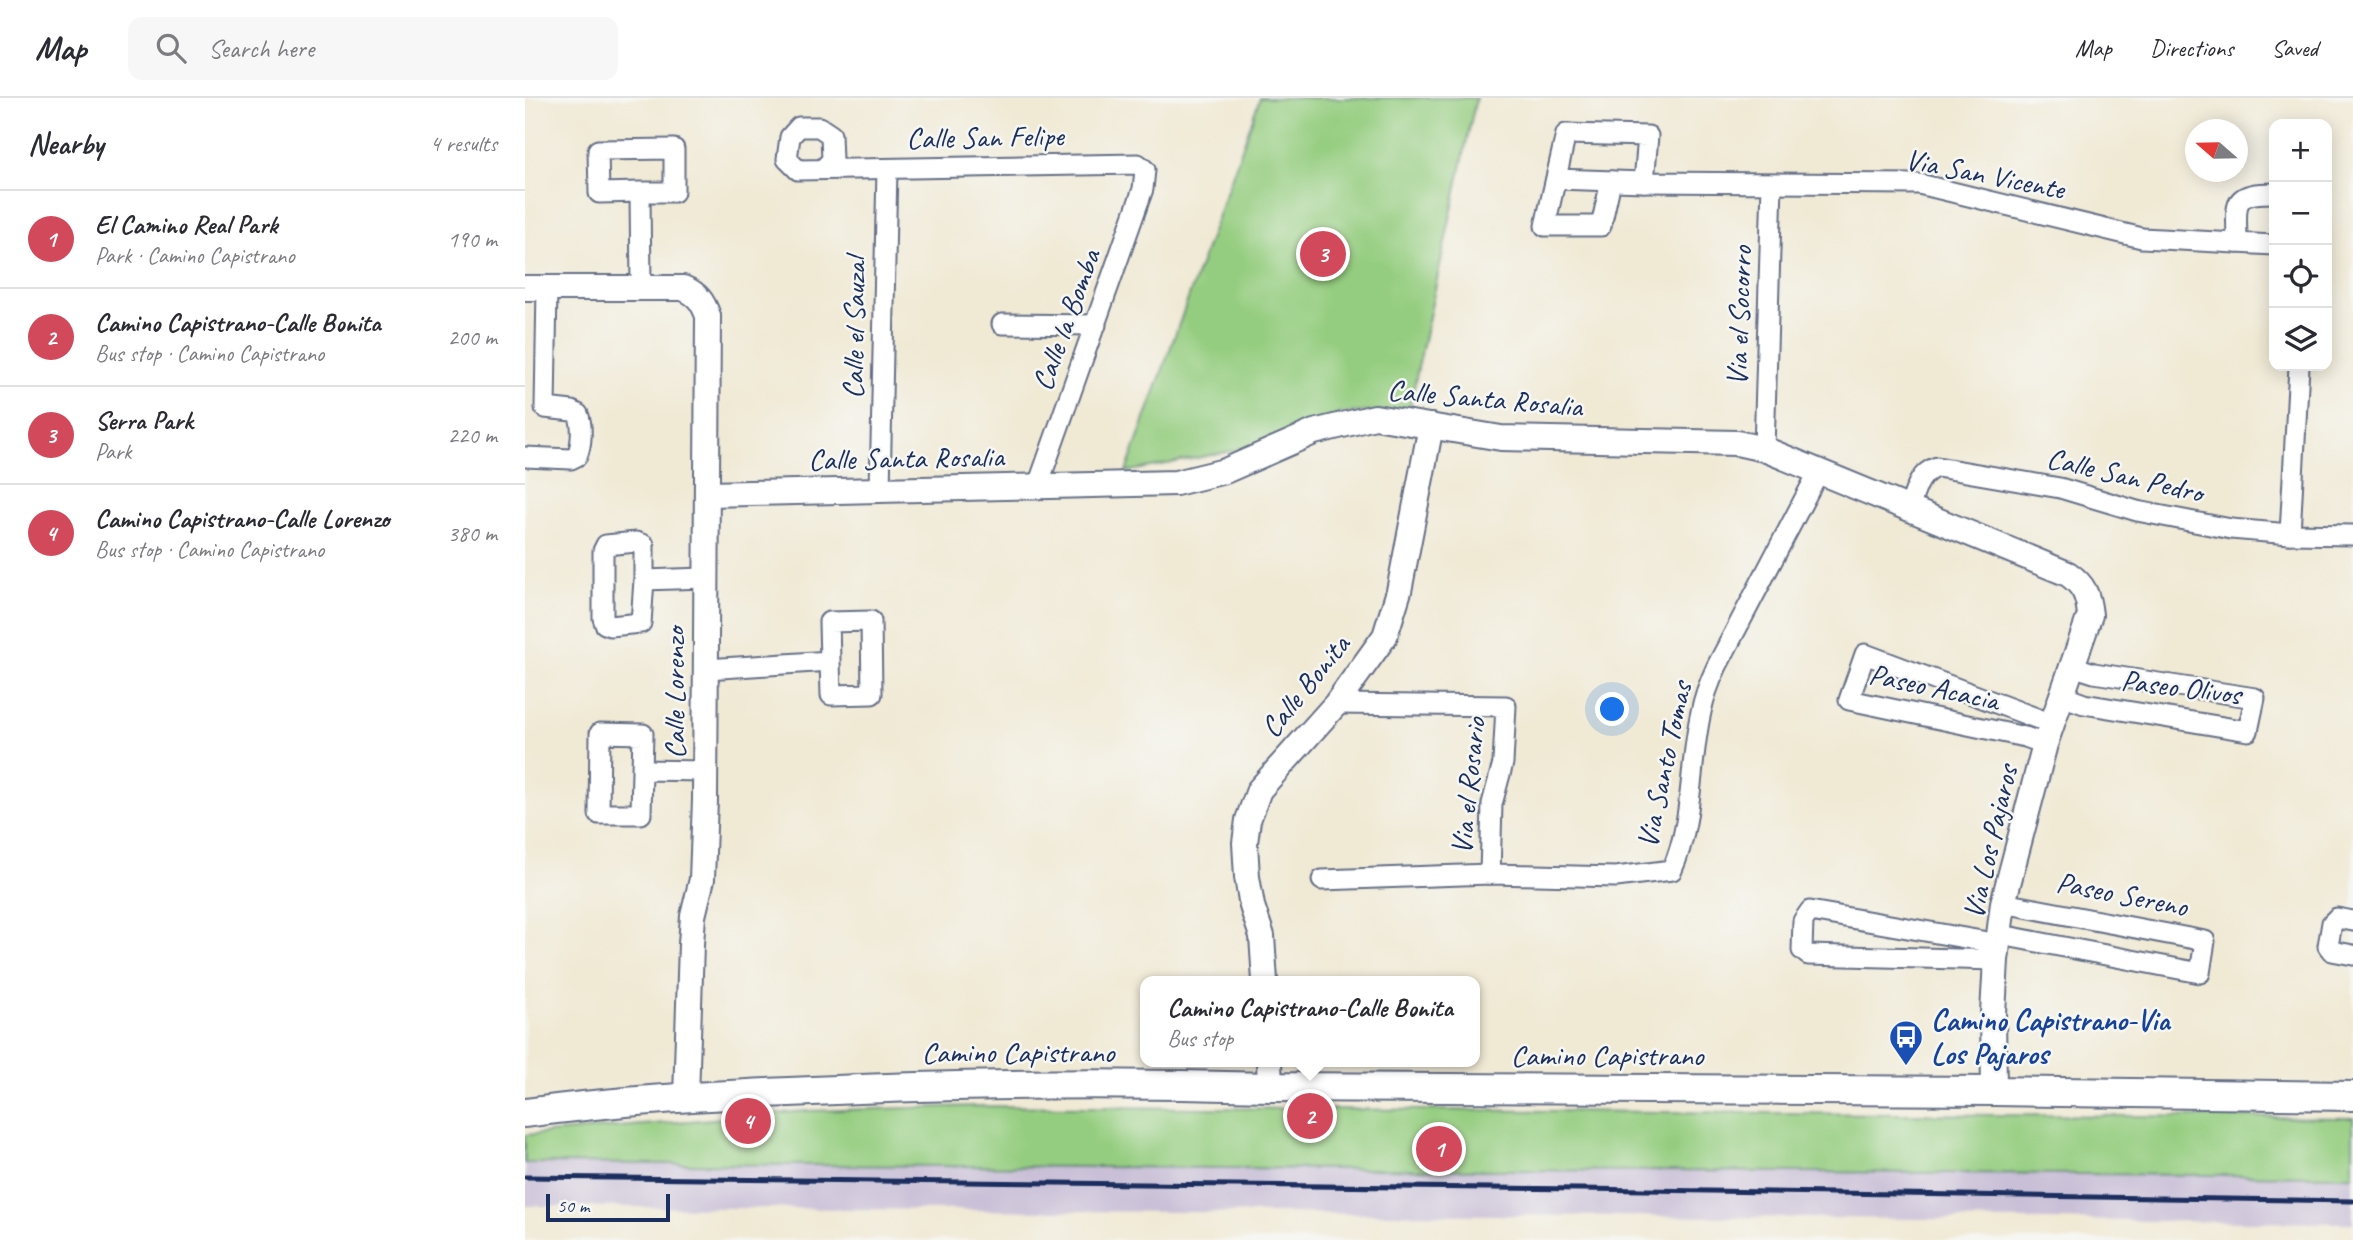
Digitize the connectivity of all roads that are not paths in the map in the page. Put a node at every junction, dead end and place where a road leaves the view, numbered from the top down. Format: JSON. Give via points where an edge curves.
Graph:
{"nodes":[{"id":1,"x":823,"y":169,"type":"dead end"},
{"id":2,"x":887,"y":169,"type":"junction"},
{"id":3,"x":1145,"y":170,"type":"joint"},
{"id":4,"x":1556,"y":178,"type":"junction"},
{"id":5,"x":1611,"y":181,"type":"junction"},
{"id":6,"x":1644,"y":182,"type":"junction"},
{"id":7,"x":1772,"y":184,"type":"junction"},
{"id":8,"x":640,"y":192,"type":"dead end"},
{"id":9,"x":2269,"y":193,"type":"edge"},
{"id":10,"x":2237,"y":243,"type":"junction"},
{"id":11,"x":2269,"y":245,"type":"edge"},
{"id":12,"x":641,"y":286,"type":"junction"},
{"id":13,"x":536,"y":287,"type":"edge"},
{"id":14,"x":1002,"y":324,"type":"dead end"},
{"id":15,"x":1096,"y":325,"type":"junction"},
{"id":16,"x":2299,"y":371,"type":"edge"},
{"id":17,"x":535,"y":408,"type":"edge"},
{"id":18,"x":1431,"y":426,"type":"junction"},
{"id":19,"x":1764,"y":449,"type":"junction"},
{"id":20,"x":525,"y":457,"type":"edge"},
{"id":21,"x":1818,"y":473,"type":"junction"},
{"id":22,"x":1037,"y":488,"type":"junction"},
{"id":23,"x":880,"y":489,"type":"junction"},
{"id":24,"x":708,"y":494,"type":"junction"},
{"id":25,"x":1909,"y":509,"type":"junction"},
{"id":26,"x":2290,"y":534,"type":"junction"},
{"id":27,"x":2353,"y":535,"type":"edge"},
{"id":28,"x":705,"y":579,"type":"junction"},
{"id":29,"x":644,"y":580,"type":"dead end"},
{"id":30,"x":2089,"y":615,"type":"joint"},
{"id":31,"x":830,"y":661,"type":"dead end"},
{"id":32,"x":2072,"y":666,"type":"junction"},
{"id":33,"x":706,"y":668,"type":"junction"},
{"id":34,"x":2062,"y":696,"type":"junction"},
{"id":35,"x":1336,"y":704,"type":"junction"},
{"id":36,"x":2048,"y":734,"type":"junction"},
{"id":37,"x":642,"y":770,"type":"junction"},
{"id":38,"x":705,"y":771,"type":"junction"},
{"id":39,"x":1490,"y":874,"type":"junction"},
{"id":40,"x":1322,"y":880,"type":"dead end"},
{"id":41,"x":2003,"y":904,"type":"junction"},
{"id":42,"x":2353,"y":921,"type":"edge"},
{"id":43,"x":1999,"y":946,"type":"junction"},
{"id":44,"x":2353,"y":955,"type":"edge"},
{"id":45,"x":1265,"y":976,"type":"edge"},
{"id":46,"x":1270,"y":1074,"type":"edge"},
{"id":47,"x":1994,"y":1091,"type":"junction"},
{"id":48,"x":2353,"y":1096,"type":"edge"},
{"id":49,"x":686,"y":1097,"type":"junction"},
{"id":50,"x":525,"y":1112,"type":"edge"}],
"edges":[{"from":1,"to":2,"type":"street","name":"Calle San Felipe"},
{"from":2,"to":3,"type":"street","name":"Calle San Felipe","via":[[1138,164]]},
{"from":2,"to":23,"type":"street","name":"Calle el Sauzal"},
{"from":3,"to":15,"type":"street","name":"Calle la Bomba","via":[[1143,189]]},
{"from":4,"to":5,"type":"street","name":"Via San Vicente"},
{"from":4,"to":5,"type":"street","via":[[1545,226],[1601,226]]},
{"from":4,"to":6,"type":"street","via":[[1566,134],[1648,136]]},
{"from":5,"to":6,"type":"street","name":"Via San Vicente"},
{"from":6,"to":7,"type":"street","name":"Via San Vicente"},
{"from":7,"to":10,"type":"street","name":"Via San Vicente","via":[[1919,184],[2142,238]]},
{"from":7,"to":19,"type":"street","name":"Via el Socorro"},
{"from":8,"to":12,"type":"street"},
{"from":9,"to":10,"type":"street","via":[[2253,193],[2241,200]]},
{"from":10,"to":11,"type":"street","name":"Via San Vicente"},
{"from":12,"to":13,"type":"street"},
{"from":12,"to":24,"type":"street","name":"Calle Lorenzo","via":[[693,292],[708,316]]},
{"from":13,"to":17,"type":"street"},
{"from":14,"to":15,"type":"street"},
{"from":15,"to":22,"type":"street","name":"Calle la Bomba"},
{"from":16,"to":26,"type":"street"},
{"from":17,"to":20,"type":"street","via":[[578,414],[580,449],[571,458]]},
{"from":18,"to":19,"type":"street","name":"Calle Santa Rosalia","via":[[1501,438],[1737,443]]},
{"from":18,"to":22,"type":"street","name":"Calle Santa Rosalia","via":[[1375,418],[1314,432],[1225,471],[1177,484]]},
{"from":18,"to":35,"type":"street","name":"Calle Bonita","via":[[1399,591],[1385,636]]},
{"from":19,"to":21,"type":"street","name":"Calle Santa Rosalia"},
{"from":21,"to":25,"type":"street","name":"Calle Santa Rosalia"},
{"from":21,"to":39,"type":"street","name":"Via Santo Tomas","via":[[1707,689],[1682,848],[1672,870],[1616,877]]},
{"from":22,"to":23,"type":"street","name":"Calle Santa Rosalia"},
{"from":23,"to":24,"type":"street","name":"Calle Santa Rosalia"},
{"from":24,"to":28,"type":"street","name":"Calle Lorenzo"},
{"from":25,"to":26,"type":"street","name":"Calle San Pedro","via":[[1920,478],[1937,467],[2060,488],[2231,529]]},
{"from":25,"to":30,"type":"street","name":"Calle Santa Rosalia","via":[[2068,574],[2081,583]]},
{"from":26,"to":27,"type":"street","name":"Calle San Pedro"},
{"from":28,"to":29,"type":"street"},
{"from":28,"to":33,"type":"street","name":"Calle Lorenzo"},
{"from":30,"to":32,"type":"street","name":"Via Los Pajaros"},
{"from":31,"to":33,"type":"street"},
{"from":32,"to":34,"type":"street","name":"Via Los Pajaros"},
{"from":32,"to":34,"type":"street","name":"Paseo Olivos","via":[[2255,698],[2248,731],[2084,704]]},
{"from":33,"to":38,"type":"street","name":"Calle Lorenzo"},
{"from":34,"to":36,"type":"street","name":"Via Los Pajaros"},
{"from":35,"to":39,"type":"street","name":"Via el Rosario","via":[[1506,706],[1503,763],[1492,804]]},
{"from":35,"to":45,"type":"street","name":"Calle Bonita","via":[[1259,790],[1248,820],[1247,877],[1262,936]]},
{"from":36,"to":36,"type":"street","name":"Paseo Acacia","via":[[1865,653],[1849,700],[2025,737]]},
{"from":36,"to":41,"type":"street","name":"Via Los Pajaros"},
{"from":37,"to":37,"type":"street","via":[[643,734],[600,733],[599,814],[641,814]]},
{"from":37,"to":38,"type":"street"},
{"from":38,"to":49,"type":"street","name":"Calle Lorenzo","via":[[702,879],[691,944]]},
{"from":39,"to":40,"type":"street","name":"Via Santo Tomas"},
{"from":41,"to":43,"type":"street","name":"Via Los Pajaros"},
{"from":41,"to":43,"type":"street","name":"Paseo Sereno","via":[[2205,941],[2200,972]]},
{"from":42,"to":44,"type":"street","via":[[2337,918],[2328,946]]},
{"from":43,"to":43,"type":"street","via":[[1810,911],[1803,921],[1802,950],[1808,955]]},
{"from":43,"to":47,"type":"street","name":"Via Los Pajaros","via":[[1993,1013]]},
{"from":46,"to":47,"type":"main road","name":"Camino Capistrano"},
{"from":46,"to":49,"type":"main road","name":"Camino Capistrano","via":[[1171,1084],[923,1085]]},
{"from":47,"to":48,"type":"main road","name":"Camino Capistrano"},
{"from":49,"to":50,"type":"main road","name":"Camino Capistrano"}]}
